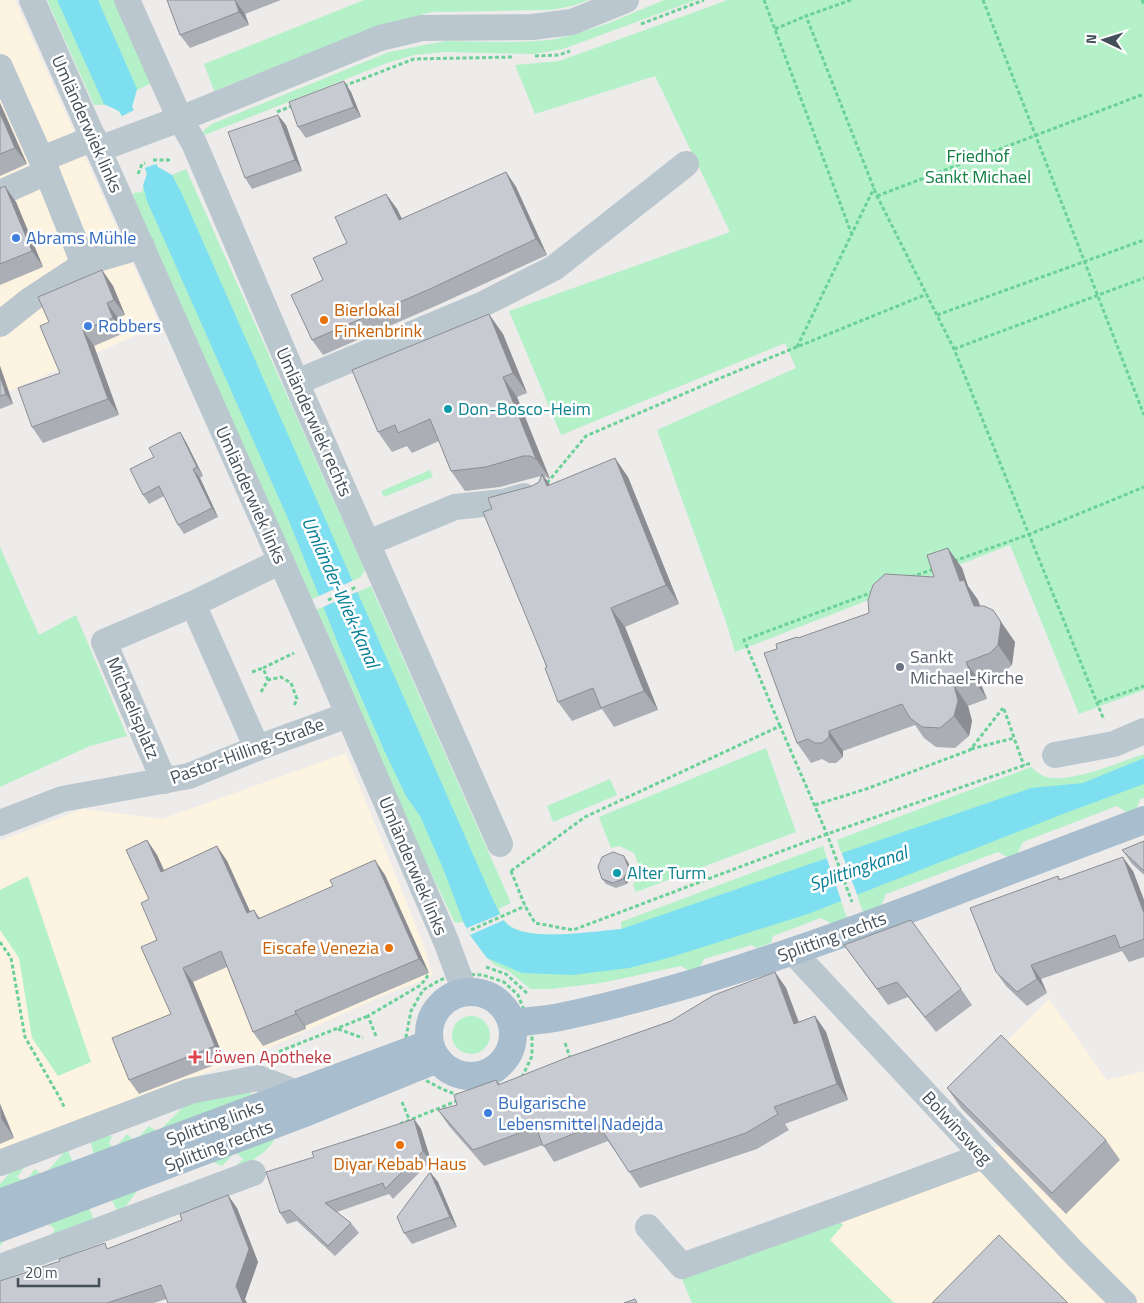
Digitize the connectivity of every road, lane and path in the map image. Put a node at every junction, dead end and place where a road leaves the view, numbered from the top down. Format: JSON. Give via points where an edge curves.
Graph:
{"nodes":[{"id":1,"x":32,"y":0,"type":"edge"},
{"id":2,"x":127,"y":0,"type":"edge"},
{"id":3,"x":626,"y":0,"type":"edge"},
{"id":4,"x":704,"y":0,"type":"edge"},
{"id":5,"x":764,"y":0,"type":"edge"},
{"id":6,"x":851,"y":0,"type":"edge"},
{"id":7,"x":983,"y":0,"type":"edge"},
{"id":8,"x":1142,"y":0,"type":"edge"},
{"id":9,"x":1144,"y":5,"type":"edge"},
{"id":10,"x":806,"y":16,"type":"junction"},
{"id":11,"x":640,"y":24,"type":"dead end"},
{"id":12,"x":775,"y":29,"type":"junction"},
{"id":13,"x":577,"y":48,"type":"dead end"},
{"id":14,"x":521,"y":56,"type":"dead end"},
{"id":15,"x":530,"y":56,"type":"dead end"},
{"id":16,"x":0,"y":67,"type":"edge"},
{"id":17,"x":341,"y":87,"type":"edge"},
{"id":18,"x":1144,"y":94,"type":"edge"},
{"id":19,"x":295,"y":104,"type":"edge"},
{"id":20,"x":268,"y":115,"type":"dead end"},
{"id":21,"x":180,"y":118,"type":"junction"},
{"id":22,"x":1036,"y":136,"type":"junction"},
{"id":23,"x":96,"y":143,"type":"junction"},
{"id":24,"x":171,"y":160,"type":"dead end"},
{"id":25,"x":686,"y":164,"type":"dead end"},
{"id":26,"x":44,"y":165,"type":"junction"},
{"id":27,"x":137,"y":176,"type":"dead end"},
{"id":28,"x":874,"y":188,"type":"junction"},
{"id":29,"x":0,"y":193,"type":"edge"},
{"id":30,"x":877,"y":196,"type":"junction"},
{"id":31,"x":852,"y":235,"type":"junction"},
{"id":32,"x":1144,"y":240,"type":"edge"},
{"id":33,"x":142,"y":246,"type":"junction"},
{"id":34,"x":1085,"y":261,"type":"junction"},
{"id":35,"x":80,"y":264,"type":"junction"},
{"id":36,"x":1144,"y":278,"type":"edge"},
{"id":37,"x":927,"y":294,"type":"junction"},
{"id":38,"x":1098,"y":295,"type":"junction"},
{"id":39,"x":937,"y":316,"type":"junction"},
{"id":40,"x":0,"y":324,"type":"edge"},
{"id":41,"x":797,"y":347,"type":"junction"},
{"id":42,"x":954,"y":349,"type":"junction"},
{"id":43,"x":297,"y":382,"type":"junction"},
{"id":44,"x":1144,"y":415,"type":"edge"},
{"id":45,"x":1144,"y":487,"type":"edge"},
{"id":46,"x":541,"y":491,"type":"joint"},
{"id":47,"x":1030,"y":534,"type":"junction"},
{"id":48,"x":368,"y":543,"type":"junction"},
{"id":49,"x":281,"y":562,"type":"junction"},
{"id":50,"x":951,"y":562,"type":"edge"},
{"id":51,"x":942,"y":566,"type":"edge"},
{"id":52,"x":906,"y":579,"type":"edge"},
{"id":53,"x":361,"y":585,"type":"dead end"},
{"id":54,"x":879,"y":590,"type":"edge"},
{"id":55,"x":193,"y":604,"type":"junction"},
{"id":56,"x":303,"y":612,"type":"junction"},
{"id":57,"x":296,"y":652,"type":"dead end"},
{"id":58,"x":268,"y":680,"type":"junction"},
{"id":59,"x":1144,"y":686,"type":"edge"},
{"id":60,"x":262,"y":697,"type":"dead end"},
{"id":61,"x":1098,"y":702,"type":"junction"},
{"id":62,"x":348,"y":715,"type":"junction"},
{"id":63,"x":780,"y":726,"type":"junction"},
{"id":64,"x":1144,"y":731,"type":"edge"},
{"id":65,"x":291,"y":736,"type":"junction"},
{"id":66,"x":1014,"y":738,"type":"junction"},
{"id":67,"x":1114,"y":744,"type":"junction"},
{"id":68,"x":257,"y":748,"type":"junction"},
{"id":69,"x":970,"y":750,"type":"junction"},
{"id":70,"x":1055,"y":755,"type":"joint"},
{"id":71,"x":1024,"y":766,"type":"junction"},
{"id":72,"x":164,"y":781,"type":"junction"},
{"id":73,"x":815,"y":805,"type":"junction"},
{"id":74,"x":1144,"y":820,"type":"edge"},
{"id":75,"x":0,"y":823,"type":"edge"},
{"id":76,"x":827,"y":834,"type":"junction"},
{"id":77,"x":500,"y":844,"type":"joint"},
{"id":78,"x":511,"y":871,"type":"junction"},
{"id":79,"x":852,"y":903,"type":"dead end"},
{"id":80,"x":525,"y":906,"type":"junction"},
{"id":81,"x":468,"y":931,"type":"dead end"},
{"id":82,"x":0,"y":942,"type":"edge"},
{"id":83,"x":793,"y":952,"type":"junction"},
{"id":84,"x":462,"y":983,"type":"junction"},
{"id":85,"x":368,"y":1016,"type":"dead end"},
{"id":86,"x":520,"y":1022,"type":"junction"},
{"id":87,"x":337,"y":1029,"type":"dead end"},
{"id":88,"x":423,"y":1055,"type":"junction"},
{"id":89,"x":297,"y":1092,"type":"junction"},
{"id":90,"x":464,"y":1098,"type":"junction"},
{"id":91,"x":409,"y":1120,"type":"edge"},
{"id":92,"x":74,"y":1134,"type":"junction"},
{"id":93,"x":983,"y":1156,"type":"junction"},
{"id":94,"x":0,"y":1163,"type":"edge"},
{"id":95,"x":253,"y":1173,"type":"dead end"},
{"id":96,"x":0,"y":1203,"type":"edge"},
{"id":97,"x":648,"y":1227,"type":"dead end"},
{"id":98,"x":0,"y":1228,"type":"edge"},
{"id":99,"x":0,"y":1267,"type":"edge"},
{"id":100,"x":1124,"y":1303,"type":"edge"}],
"edges":[{"from":1,"to":23,"type":"street","name":"Umländerwiek links"},
{"from":2,"to":21,"type":"street","name":"Umländerwiek rechts"},
{"from":3,"to":21,"type":"street","via":[[572,22],[532,27],[422,28],[380,38]]},
{"from":4,"to":11,"type":"path"},
{"from":5,"to":12,"type":"path"},
{"from":6,"to":10,"type":"path"},
{"from":7,"to":22,"type":"path"},
{"from":8,"to":9,"type":"path"},
{"from":10,"to":12,"type":"path"},
{"from":10,"to":28,"type":"path"},
{"from":12,"to":31,"type":"path"},
{"from":13,"to":15,"type":"path","via":[[559,55]]},
{"from":14,"to":17,"type":"path","via":[[414,59]]},
{"from":16,"to":26,"type":"street"},
{"from":18,"to":22,"type":"path"},
{"from":19,"to":20,"type":"path"},
{"from":21,"to":23,"type":"street"},
{"from":21,"to":43,"type":"street","name":"Umländerwiek rechts","via":[[194,143]]},
{"from":22,"to":30,"type":"path"},
{"from":22,"to":34,"type":"path"},
{"from":23,"to":26,"type":"street"},
{"from":23,"to":33,"type":"street","name":"Umländerwiek links"},
{"from":24,"to":27,"type":"path","via":[[142,164]]},
{"from":25,"to":43,"type":"street","via":[[554,268],[481,305]]},
{"from":26,"to":29,"type":"street"},
{"from":26,"to":35,"type":"street","via":[[81,257]]},
{"from":28,"to":30,"type":"path"},
{"from":28,"to":31,"type":"path"},
{"from":30,"to":37,"type":"path"},
{"from":31,"to":41,"type":"path"},
{"from":32,"to":34,"type":"path"},
{"from":33,"to":35,"type":"street"},
{"from":33,"to":49,"type":"street","name":"Umländerwiek links"},
{"from":34,"to":38,"type":"path"},
{"from":34,"to":39,"type":"path"},
{"from":35,"to":40,"type":"street"},
{"from":36,"to":38,"type":"path"},
{"from":37,"to":39,"type":"path"},
{"from":37,"to":41,"type":"path"},
{"from":38,"to":42,"type":"path"},
{"from":38,"to":44,"type":"path"},
{"from":39,"to":42,"type":"path"},
{"from":41,"to":46,"type":"path","via":[[586,436]]},
{"from":42,"to":47,"type":"path"},
{"from":43,"to":48,"type":"street","name":"Umländerwiek rechts"},
{"from":45,"to":47,"type":"path"},
{"from":46,"to":48,"type":"street","via":[[503,502],[455,507]]},
{"from":47,"to":50,"type":"path"},
{"from":47,"to":61,"type":"path"},
{"from":48,"to":77,"type":"street","name":"Umländerwiek rechts"},
{"from":49,"to":55,"type":"street","name":"Michaelisplatz"},
{"from":49,"to":56,"type":"street","name":"Umländerwiek links"},
{"from":51,"to":52,"type":"path"},
{"from":53,"to":56,"type":"path"},
{"from":54,"to":63,"type":"path","via":[[744,640]]},
{"from":55,"to":68,"type":"street"},
{"from":55,"to":72,"type":"street","name":"Michaelisplatz","via":[[104,642]]},
{"from":56,"to":62,"type":"street","name":"Umländerwiek links"},
{"from":57,"to":58,"type":"path","via":[[263,668]]},
{"from":58,"to":60,"type":"path","via":[[261,690]]},
{"from":58,"to":65,"type":"path","via":[[281,677],[291,683],[297,699],[291,712],[284,716]]},
{"from":59,"to":61,"type":"path"},
{"from":61,"to":67,"type":"path"},
{"from":62,"to":65,"type":"street","name":"Pastor-Hilling-Straße"},
{"from":62,"to":84,"type":"street","name":"Umländerwiek links"},
{"from":63,"to":73,"type":"path"},
{"from":63,"to":78,"type":"path","via":[[585,817]]},
{"from":64,"to":67,"type":"street"},
{"from":65,"to":68,"type":"street","name":"Pastor-Hilling-Straße"},
{"from":66,"to":69,"type":"path"},
{"from":66,"to":69,"type":"path","via":[[1003,708]]},
{"from":66,"to":71,"type":"path"},
{"from":67,"to":70,"type":"street"},
{"from":68,"to":72,"type":"street","name":"Pastor-Hilling-Straße","via":[[189,776]]},
{"from":69,"to":73,"type":"path"},
{"from":70,"to":71,"type":"path"},
{"from":71,"to":76,"type":"path"},
{"from":72,"to":75,"type":"street","name":"Pastor-Hilling-Straße","via":[[62,799]]},
{"from":73,"to":76,"type":"path"},
{"from":74,"to":83,"type":"main road","name":"Splitting rechts"},
{"from":76,"to":79,"type":"path"},
{"from":76,"to":80,"type":"path","via":[[573,930],[535,923]]},
{"from":77,"to":78,"type":"path"},
{"from":78,"to":80,"type":"path"},
{"from":80,"to":81,"type":"path"},
{"from":82,"to":92,"type":"path","via":[[11,958],[25,1037],[61,1100]]},
{"from":83,"to":86,"type":"main road","name":"Splitting rechts","via":[[642,997],[559,1017]]},
{"from":83,"to":93,"type":"street","name":"Bolwinsweg"},
{"from":84,"to":86,"type":"main road","via":[[493,997]]},
{"from":84,"to":86,"type":"path","via":[[483,975],[504,982],[518,996]]},
{"from":84,"to":88,"type":"main road","via":[[432,1016]]},
{"from":84,"to":88,"type":"path","via":[[440,980],[423,990],[412,1011],[406,1037]]},
{"from":85,"to":87,"type":"path"},
{"from":86,"to":88,"type":"main road","via":[[513,1032],[506,1058],[484,1074],[458,1074]]},
{"from":86,"to":90,"type":"path","via":[[532,1030],[532,1056],[522,1077],[506,1088]]},
{"from":88,"to":89,"type":"main road","name":"Splitting links"},
{"from":88,"to":90,"type":"path","via":[[425,1080]]},
{"from":88,"to":98,"type":"main road","name":"Splitting rechts","via":[[302,1114]]},
{"from":89,"to":92,"type":"street","via":[[258,1078],[190,1090]]},
{"from":89,"to":96,"type":"main road","name":"Splitting links"},
{"from":90,"to":91,"type":"path"},
{"from":92,"to":94,"type":"street"},
{"from":93,"to":97,"type":"street","via":[[682,1266]]},
{"from":93,"to":100,"type":"street","name":"Bolwinsweg"},
{"from":95,"to":99,"type":"street"}]}
